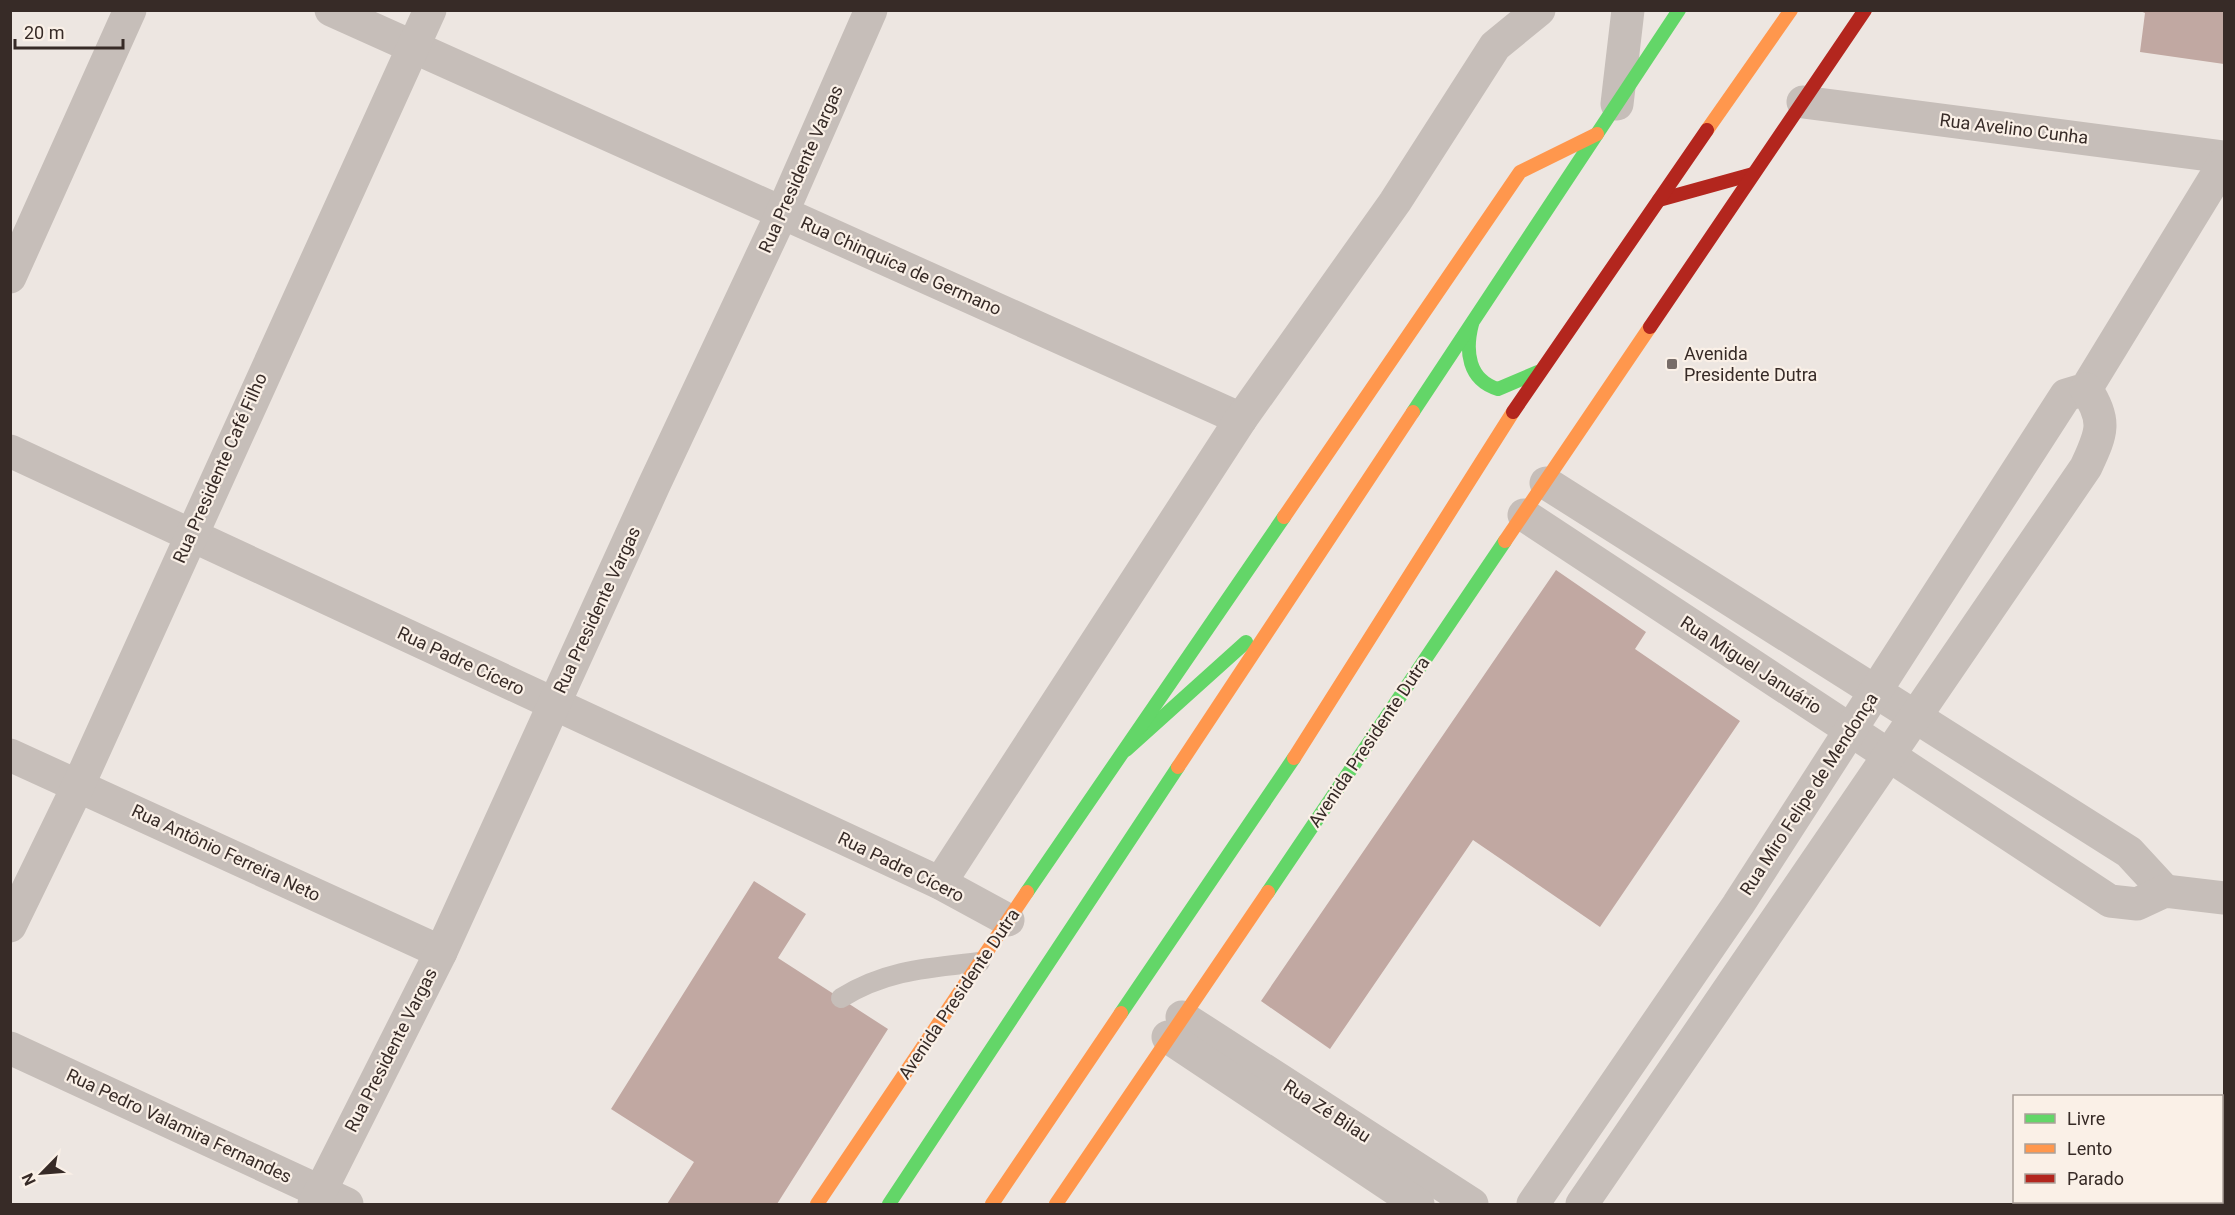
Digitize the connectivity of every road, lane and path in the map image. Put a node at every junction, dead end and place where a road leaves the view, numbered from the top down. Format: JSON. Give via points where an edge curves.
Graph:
{"nodes":[{"id":1,"x":130,"y":10,"type":"edge"},
{"id":2,"x":331,"y":10,"type":"edge"},
{"id":3,"x":430,"y":10,"type":"edge"},
{"id":4,"x":871,"y":10,"type":"edge"},
{"id":5,"x":1506,"y":10,"type":"edge"},
{"id":6,"x":1539,"y":10,"type":"edge"},
{"id":7,"x":1628,"y":10,"type":"edge"},
{"id":8,"x":1679,"y":10,"type":"edge"},
{"id":9,"x":1791,"y":10,"type":"edge"},
{"id":10,"x":1865,"y":10,"type":"edge"},
{"id":11,"x":1495,"y":46,"type":"junction"},
{"id":12,"x":413,"y":47,"type":"junction"},
{"id":13,"x":1803,"y":102,"type":"junction"},
{"id":14,"x":1617,"y":104,"type":"junction"},
{"id":15,"x":1597,"y":134,"type":"junction"},
{"id":16,"x":2224,"y":157,"type":"edge"},
{"id":17,"x":2224,"y":163,"type":"edge"},
{"id":18,"x":1753,"y":174,"type":"junction"},
{"id":19,"x":1659,"y":200,"type":"junction"},
{"id":20,"x":782,"y":213,"type":"junction"},
{"id":21,"x":10,"y":277,"type":"edge"},
{"id":22,"x":1472,"y":324,"type":"junction"},
{"id":23,"x":1538,"y":372,"type":"junction"},
{"id":24,"x":2086,"y":389,"type":"junction"},
{"id":25,"x":1241,"y":419,"type":"junction"},
{"id":26,"x":10,"y":451,"type":"edge"},
{"id":27,"x":1546,"y":483,"type":"junction"},
{"id":28,"x":1524,"y":515,"type":"junction"},
{"id":29,"x":191,"y":535,"type":"junction"},
{"id":30,"x":1281,"y":611,"type":"junction"},
{"id":31,"x":1875,"y":691,"type":"junction"},
{"id":32,"x":554,"y":705,"type":"junction"},
{"id":33,"x":1915,"y":716,"type":"junction"},
{"id":34,"x":1850,"y":730,"type":"junction"},
{"id":35,"x":1126,"y":750,"type":"junction"},
{"id":36,"x":10,"y":755,"type":"edge"},
{"id":37,"x":1888,"y":755,"type":"junction"},
{"id":38,"x":78,"y":786,"type":"junction"},
{"id":39,"x":940,"y":884,"type":"junction"},
{"id":40,"x":2165,"y":891,"type":"junction"},
{"id":41,"x":2224,"y":898,"type":"edge"},
{"id":42,"x":1008,"y":920,"type":"junction"},
{"id":43,"x":10,"y":926,"type":"edge"},
{"id":44,"x":441,"y":952,"type":"junction"},
{"id":45,"x":980,"y":962,"type":"junction"},
{"id":46,"x":841,"y":998,"type":"dead end"},
{"id":47,"x":1669,"y":1005,"type":"junction"},
{"id":48,"x":1175,"y":1027,"type":"junction"},
{"id":49,"x":1702,"y":1027,"type":"junction"},
{"id":50,"x":10,"y":1048,"type":"edge"},
{"id":51,"x":326,"y":1200,"type":"edge"},
{"id":52,"x":817,"y":1204,"type":"edge"},
{"id":53,"x":889,"y":1204,"type":"edge"},
{"id":54,"x":992,"y":1204,"type":"edge"},
{"id":55,"x":1056,"y":1204,"type":"edge"},
{"id":56,"x":1418,"y":1204,"type":"edge"},
{"id":57,"x":1472,"y":1204,"type":"edge"},
{"id":58,"x":1533,"y":1204,"type":"edge"},
{"id":59,"x":1582,"y":1204,"type":"edge"}],
"edges":[{"from":1,"to":21,"type":"street"},
{"from":2,"to":12,"type":"street","name":"Rua Chinquica de Germano"},
{"from":3,"to":12,"type":"street","name":"Rua Presidente Café Filho"},
{"from":4,"to":20,"type":"street","name":"Rua Presidente Vargas"},
{"from":5,"to":11,"type":"street"},
{"from":6,"to":11,"type":"street"},
{"from":7,"to":14,"type":"street"},
{"from":8,"to":14,"type":"main road"},
{"from":9,"to":19,"type":"main road"},
{"from":10,"to":13,"type":"main road","name":"Avenida Presidente Dutra"},
{"from":11,"to":25,"type":"street","via":[[1395,202]]},
{"from":12,"to":20,"type":"street","name":"Rua Chinquica de Germano"},
{"from":12,"to":29,"type":"street","name":"Rua Presidente Café Filho"},
{"from":13,"to":16,"type":"street","name":"Rua Avelino Cunha"},
{"from":13,"to":18,"type":"main road","name":"Avenida Presidente Dutra"},
{"from":14,"to":15,"type":"main road"},
{"from":15,"to":22,"type":"main road"},
{"from":15,"to":35,"type":"main road","name":"Avenida Presidente Dutra","via":[[1520,172]]},
{"from":17,"to":24,"type":"street","name":"Rua Miro Felipe de Mendonça"},
{"from":18,"to":19,"type":"main road"},
{"from":18,"to":27,"type":"main road","name":"Avenida Presidente Dutra"},
{"from":19,"to":23,"type":"main road"},
{"from":20,"to":25,"type":"street","name":"Rua Chinquica de Germano"},
{"from":20,"to":32,"type":"street","name":"Rua Presidente Vargas"},
{"from":22,"to":23,"type":"main road","via":[[1468,361],[1485,385],[1498,389]]},
{"from":22,"to":30,"type":"main road"},
{"from":23,"to":54,"type":"main road","via":[[1281,778]]},
{"from":24,"to":31,"type":"street","name":"Rua Miro Felipe de Mendonça","via":[[2066,395]]},
{"from":24,"to":33,"type":"street","via":[[2098,406],[2102,432],[2086,467]]},
{"from":25,"to":39,"type":"street"},
{"from":26,"to":29,"type":"street","name":"Rua Padre Cícero"},
{"from":27,"to":28,"type":"main road","name":"Avenida Presidente Dutra"},
{"from":27,"to":31,"type":"street"},
{"from":28,"to":34,"type":"street","name":"Rua Miguel Januário"},
{"from":28,"to":48,"type":"main road","name":"Avenida Presidente Dutra"},
{"from":29,"to":32,"type":"street","name":"Rua Padre Cícero"},
{"from":29,"to":38,"type":"street","name":"Rua Presidente Café Filho"},
{"from":30,"to":35,"type":"main road"},
{"from":30,"to":53,"type":"main road"},
{"from":31,"to":33,"type":"street"},
{"from":31,"to":34,"type":"street","name":"Rua Miro Felipe de Mendonça"},
{"from":32,"to":39,"type":"street","name":"Rua Padre Cícero"},
{"from":32,"to":44,"type":"street","name":"Rua Presidente Vargas"},
{"from":33,"to":37,"type":"street"},
{"from":33,"to":40,"type":"street","via":[[2129,852]]},
{"from":34,"to":37,"type":"street","name":"Rua Miguel Januário"},
{"from":34,"to":47,"type":"street","name":"Rua Miro Felipe de Mendonça"},
{"from":35,"to":42,"type":"main road","name":"Avenida Presidente Dutra"},
{"from":36,"to":38,"type":"street","name":"Rua Antônio Ferreira Neto"},
{"from":37,"to":40,"type":"street","name":"Rua Miguel Januário","via":[[2110,901],[2138,904]]},
{"from":37,"to":49,"type":"street"},
{"from":38,"to":43,"type":"street","name":"Rua Presidente Café Filho"},
{"from":38,"to":44,"type":"street","name":"Rua Antônio Ferreira Neto"},
{"from":39,"to":42,"type":"street","name":"Rua Padre Cícero"},
{"from":40,"to":41,"type":"street"},
{"from":42,"to":45,"type":"main road","name":"Avenida Presidente Dutra"},
{"from":44,"to":51,"type":"street","name":"Rua Presidente Vargas"},
{"from":45,"to":46,"type":"lane","via":[[908,970],[866,983]]},
{"from":45,"to":52,"type":"main road","name":"Avenida Presidente Dutra"},
{"from":47,"to":49,"type":"street"},
{"from":47,"to":58,"type":"street","name":"Rua Miro Felipe de Mendonça"},
{"from":48,"to":55,"type":"main road","name":"Avenida Presidente Dutra"},
{"from":48,"to":56,"type":"street","name":"Rua Zé Bilau"},
{"from":48,"to":57,"type":"street","name":"Rua Zé Bilau"},
{"from":49,"to":59,"type":"street"},
{"from":50,"to":51,"type":"street","name":"Rua Pedro Valamira Fernandes"}]}
